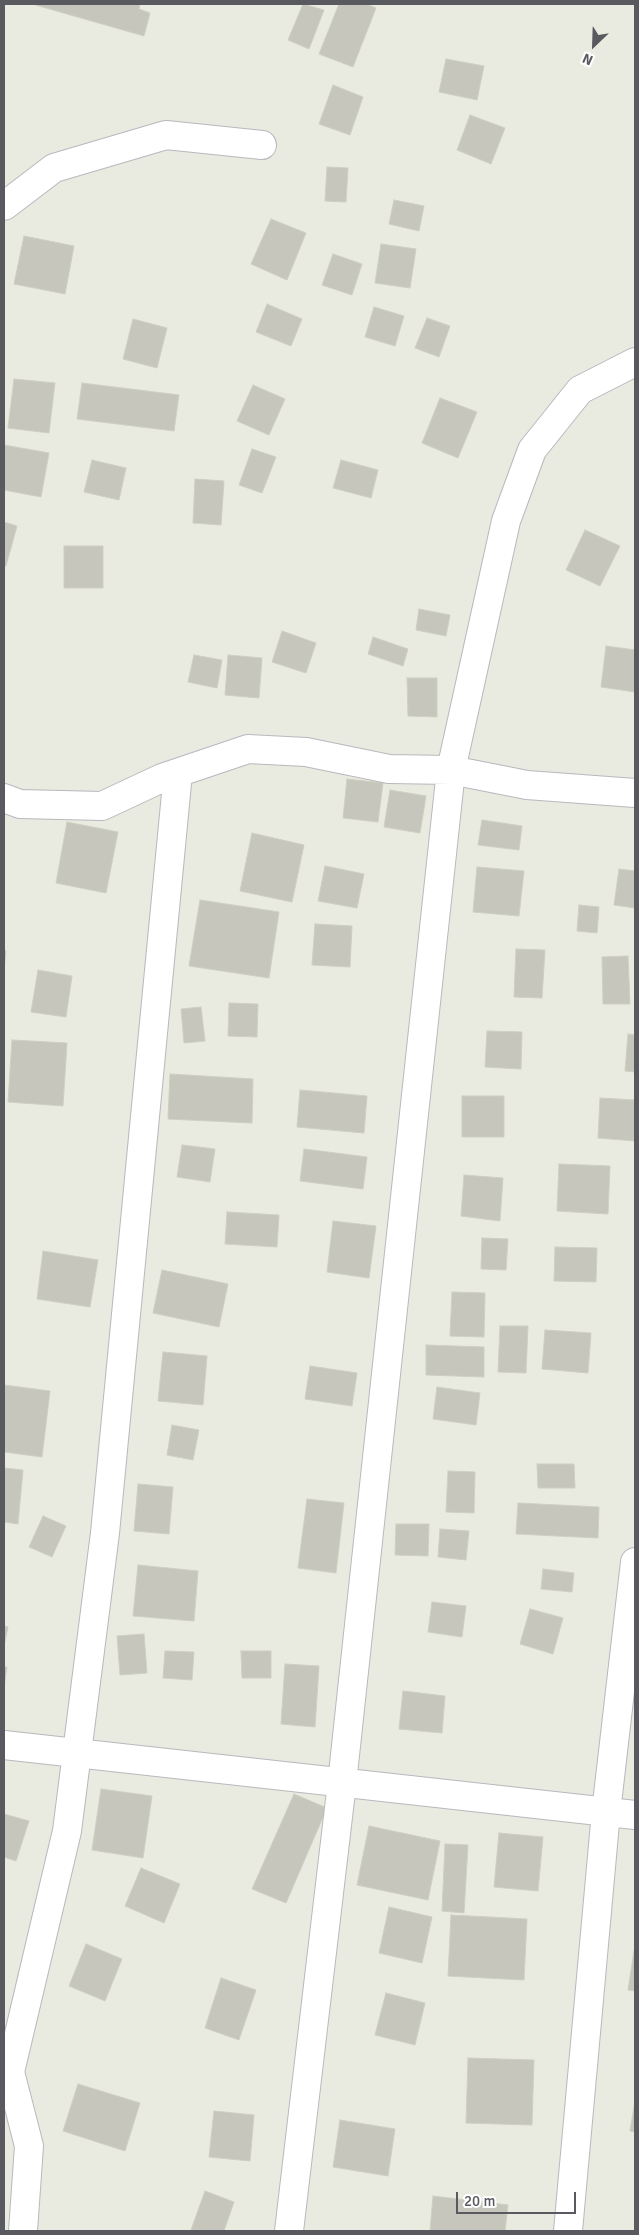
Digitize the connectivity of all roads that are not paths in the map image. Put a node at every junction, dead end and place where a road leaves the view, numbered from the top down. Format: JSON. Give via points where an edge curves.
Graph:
{"nodes":[{"id":1,"x":262,"y":146,"type":"dead end"},
{"id":2,"x":4,"y":206,"type":"edge"},
{"id":3,"x":635,"y":362,"type":"edge"},
{"id":4,"x":451,"y":770,"type":"junction"},
{"id":5,"x":178,"y":773,"type":"junction"},
{"id":6,"x":635,"y":793,"type":"edge"},
{"id":7,"x":4,"y":798,"type":"edge"},
{"id":8,"x":635,"y":1562,"type":"edge"},
{"id":9,"x":4,"y":1745,"type":"edge"},
{"id":10,"x":75,"y":1753,"type":"junction"},
{"id":11,"x":342,"y":1783,"type":"junction"},
{"id":12,"x":606,"y":1812,"type":"junction"},
{"id":13,"x":635,"y":1815,"type":"edge"},
{"id":14,"x":22,"y":2231,"type":"edge"},
{"id":15,"x":289,"y":2231,"type":"edge"},
{"id":16,"x":568,"y":2231,"type":"edge"}],
"edges":[{"from":1,"to":2,"type":"street","via":[[166,135],[54,168]]},
{"from":3,"to":4,"type":"street","via":[[580,390],[532,450],[506,521]]},
{"from":4,"to":5,"type":"street","via":[[389,769],[306,752],[248,749]]},
{"from":4,"to":6,"type":"street","via":[[527,785]]},
{"from":4,"to":11,"type":"street"},
{"from":5,"to":7,"type":"street","via":[[102,806],[20,804]]},
{"from":5,"to":10,"type":"street","via":[[106,1533]]},
{"from":8,"to":12,"type":"street"},
{"from":9,"to":10,"type":"street"},
{"from":10,"to":11,"type":"street"},
{"from":10,"to":14,"type":"street","via":[[67,1831],[10,2072],[29,2146]]},
{"from":11,"to":12,"type":"street"},
{"from":11,"to":15,"type":"street"},
{"from":12,"to":13,"type":"street"},
{"from":12,"to":16,"type":"street"}]}
